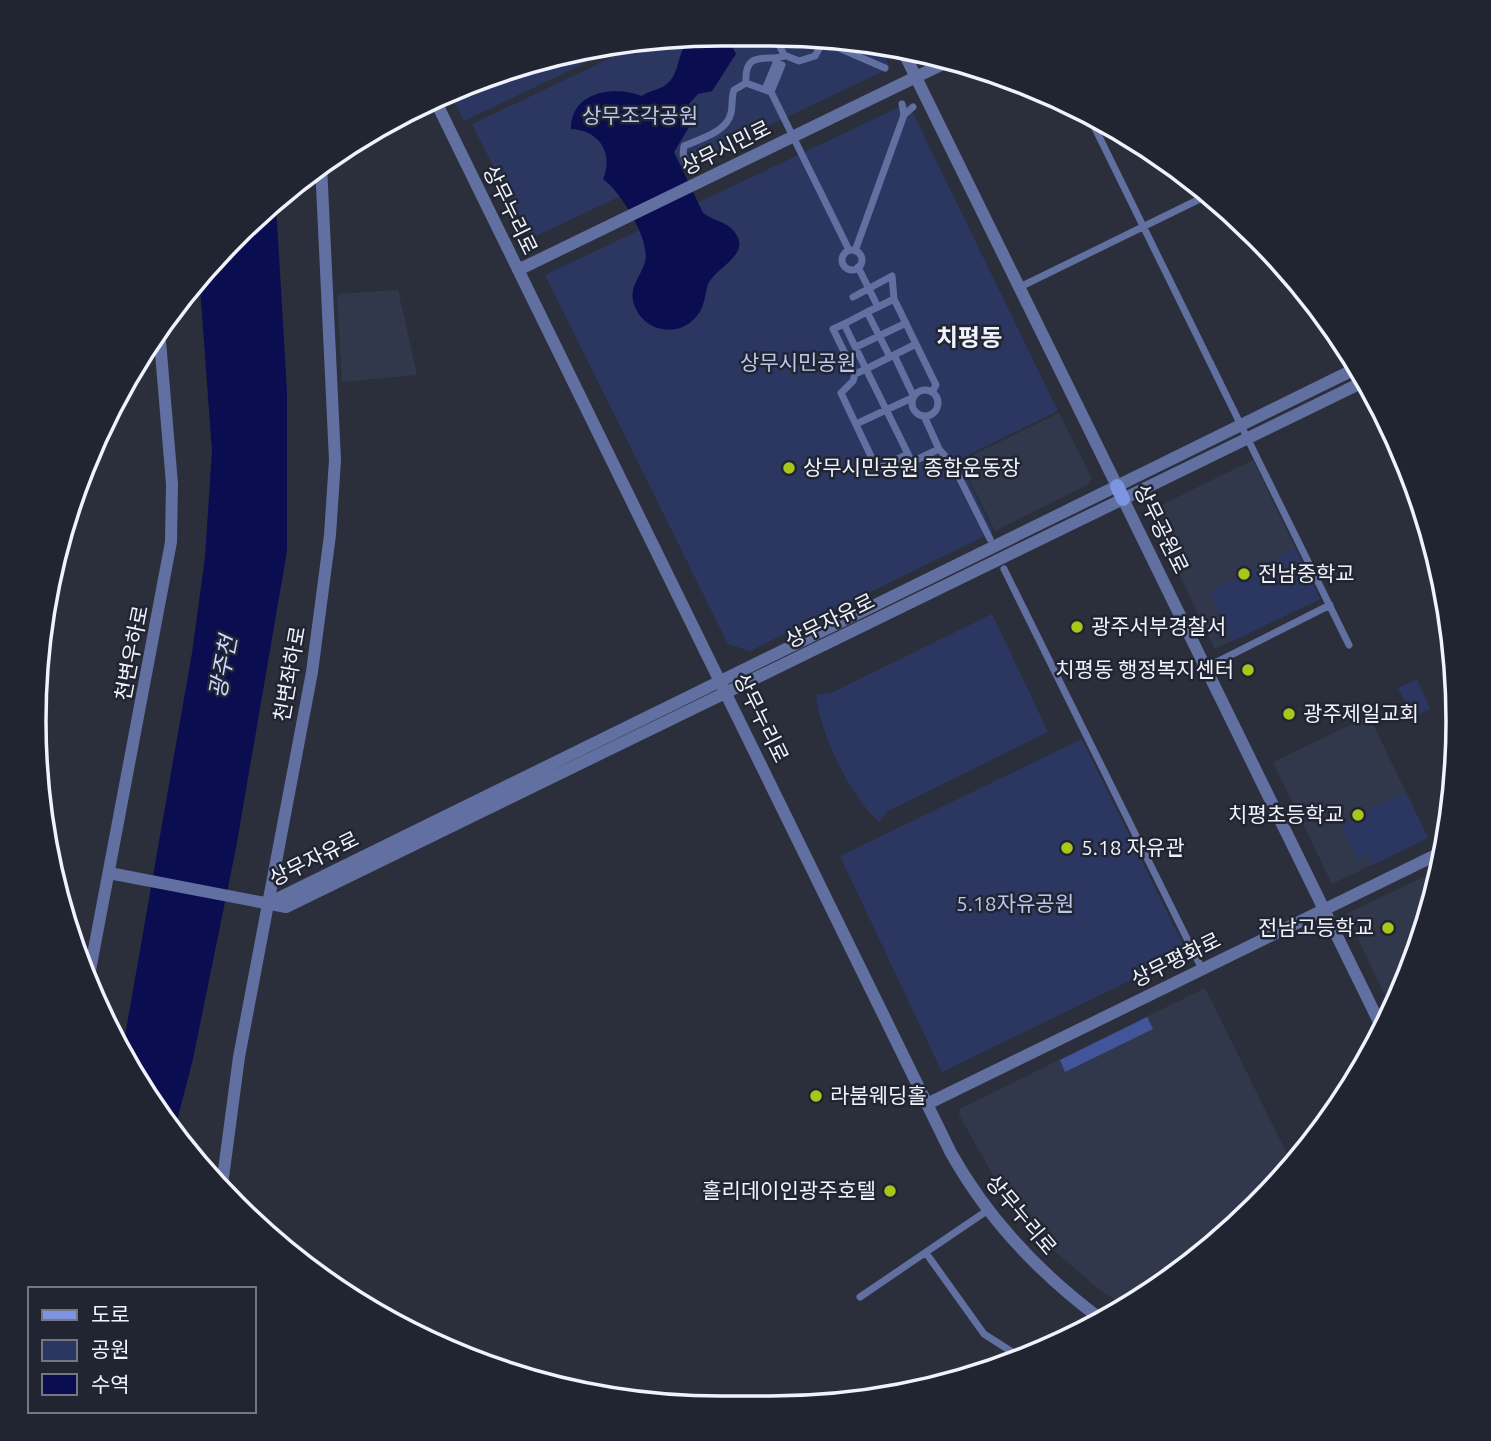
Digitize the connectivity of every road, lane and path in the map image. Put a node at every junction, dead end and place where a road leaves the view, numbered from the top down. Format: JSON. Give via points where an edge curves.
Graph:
{"nodes":[{"id":1,"x":778,"y":46,"type":"edge"},
{"id":2,"x":822,"y":48,"type":"edge"},
{"id":3,"x":846,"y":50,"type":"edge"},
{"id":4,"x":782,"y":57,"type":"junction"},
{"id":5,"x":907,"y":59,"type":"edge"},
{"id":6,"x":937,"y":67,"type":"edge"},
{"id":7,"x":886,"y":68,"type":"dead end"},
{"id":8,"x":916,"y":77,"type":"junction"},
{"id":9,"x":745,"y":82,"type":"junction"},
{"id":10,"x":769,"y":88,"type":"junction"},
{"id":11,"x":902,"y":104,"type":"dead end"},
{"id":12,"x":913,"y":107,"type":"dead end"},
{"id":13,"x":439,"y":108,"type":"edge"},
{"id":14,"x":904,"y":115,"type":"junction"},
{"id":15,"x":1095,"y":129,"type":"edge"},
{"id":16,"x":686,"y":163,"type":"dead end"},
{"id":17,"x":322,"y":176,"type":"edge"},
{"id":18,"x":1199,"y":199,"type":"edge"},
{"id":19,"x":1143,"y":227,"type":"junction"},
{"id":20,"x":852,"y":250,"type":"junction"},
{"id":21,"x":858,"y":267,"type":"junction"},
{"id":22,"x":518,"y":270,"type":"junction"},
{"id":23,"x":1020,"y":287,"type":"junction"},
{"id":24,"x":869,"y":288,"type":"junction"},
{"id":25,"x":853,"y":297,"type":"dead end"},
{"id":26,"x":894,"y":299,"type":"junction"},
{"id":27,"x":878,"y":307,"type":"junction"},
{"id":28,"x":867,"y":312,"type":"junction"},
{"id":29,"x":906,"y":323,"type":"junction"},
{"id":30,"x":844,"y":324,"type":"junction"},
{"id":31,"x":879,"y":336,"type":"junction"},
{"id":32,"x":160,"y":343,"type":"edge"},
{"id":33,"x":916,"y":344,"type":"junction"},
{"id":34,"x":856,"y":347,"type":"junction"},
{"id":35,"x":892,"y":356,"type":"junction"},
{"id":36,"x":866,"y":369,"type":"junction"},
{"id":37,"x":1348,"y":372,"type":"edge"},
{"id":38,"x":855,"y":374,"type":"junction"},
{"id":39,"x":1356,"y":385,"type":"edge"},
{"id":40,"x":932,"y":392,"type":"junction"},
{"id":41,"x":914,"y":397,"type":"junction"},
{"id":42,"x":886,"y":409,"type":"junction"},
{"id":43,"x":924,"y":416,"type":"junction"},
{"id":44,"x":856,"y":424,"type":"junction"},
{"id":45,"x":1242,"y":424,"type":"junction"},
{"id":46,"x":1248,"y":437,"type":"junction"},
{"id":47,"x":939,"y":449,"type":"junction"},
{"id":48,"x":908,"y":454,"type":"junction"},
{"id":49,"x":1120,"y":492,"type":"junction"},
{"id":50,"x":990,"y":539,"type":"dead end"},
{"id":51,"x":1004,"y":569,"type":"dead end"},
{"id":52,"x":1330,"y":605,"type":"junction"},
{"id":53,"x":1349,"y":645,"type":"dead end"},
{"id":54,"x":1205,"y":668,"type":"junction"},
{"id":55,"x":724,"y":688,"type":"junction"},
{"id":56,"x":1432,"y":857,"type":"edge"},
{"id":57,"x":109,"y":873,"type":"junction"},
{"id":58,"x":269,"y":903,"type":"junction"},
{"id":59,"x":1325,"y":909,"type":"junction"},
{"id":60,"x":91,"y":964,"type":"edge"},
{"id":61,"x":1202,"y":969,"type":"junction"},
{"id":62,"x":1377,"y":1017,"type":"edge"},
{"id":63,"x":927,"y":1104,"type":"junction"},
{"id":64,"x":223,"y":1177,"type":"edge"},
{"id":65,"x":988,"y":1210,"type":"junction"},
{"id":66,"x":926,"y":1253,"type":"junction"},
{"id":67,"x":860,"y":1297,"type":"dead end"},
{"id":68,"x":1093,"y":1313,"type":"edge"},
{"id":69,"x":1011,"y":1351,"type":"edge"}],
"edges":[{"from":1,"to":4,"type":"street"},
{"from":2,"to":4,"type":"street","via":[[808,60]]},
{"from":3,"to":7,"type":"street"},
{"from":4,"to":9,"type":"street","via":[[758,58],[745,71]]},
{"from":4,"to":10,"type":"street"},
{"from":5,"to":8,"type":"street","name":"상무공원로"},
{"from":6,"to":8,"type":"street","name":"상무시민로"},
{"from":8,"to":22,"type":"street","name":"상무시민로"},
{"from":8,"to":23,"type":"street","name":"상무공원로"},
{"from":9,"to":10,"type":"street"},
{"from":9,"to":16,"type":"street","via":[[734,90],[725,126],[684,146]]},
{"from":10,"to":20,"type":"street"},
{"from":11,"to":14,"type":"street"},
{"from":12,"to":14,"type":"street"},
{"from":13,"to":22,"type":"street","name":"상무누리로"},
{"from":14,"to":20,"type":"street"},
{"from":15,"to":19,"type":"street"},
{"from":17,"to":58,"type":"street","name":"천변좌하로","via":[[335,460],[330,535],[312,672]]},
{"from":18,"to":19,"type":"street"},
{"from":19,"to":23,"type":"street"},
{"from":19,"to":45,"type":"street"},
{"from":20,"to":21,"type":"street","via":[[861,258]]},
{"from":20,"to":21,"type":"street","via":[[843,257],[844,265]]},
{"from":21,"to":24,"type":"street"},
{"from":22,"to":55,"type":"street","name":"상무누리로"},
{"from":23,"to":49,"type":"street","name":"상무공원로"},
{"from":24,"to":25,"type":"street"},
{"from":24,"to":26,"type":"street","via":[[892,276]]},
{"from":24,"to":27,"type":"street"},
{"from":26,"to":27,"type":"street"},
{"from":26,"to":29,"type":"street"},
{"from":27,"to":28,"type":"street"},
{"from":28,"to":30,"type":"street"},
{"from":28,"to":31,"type":"street"},
{"from":29,"to":31,"type":"street"},
{"from":29,"to":33,"type":"street"},
{"from":30,"to":34,"type":"street"},
{"from":30,"to":38,"type":"street","via":[[833,329]]},
{"from":31,"to":34,"type":"street"},
{"from":31,"to":35,"type":"street"},
{"from":32,"to":57,"type":"street","name":"천변우하로","via":[[172,484],[171,542]]},
{"from":33,"to":35,"type":"street"},
{"from":33,"to":40,"type":"street","via":[[936,385]]},
{"from":34,"to":36,"type":"street"},
{"from":35,"to":36,"type":"street"},
{"from":35,"to":41,"type":"street"},
{"from":36,"to":38,"type":"street"},
{"from":36,"to":42,"type":"street"},
{"from":37,"to":45,"type":"street","name":"상무자유로"},
{"from":38,"to":44,"type":"street","via":[[841,393]]},
{"from":39,"to":46,"type":"street","name":"상무자유로"},
{"from":40,"to":41,"type":"street","via":[[924,390]]},
{"from":40,"to":43,"type":"street","via":[[938,407]]},
{"from":41,"to":42,"type":"street"},
{"from":41,"to":43,"type":"street","via":[[914,409]]},
{"from":42,"to":44,"type":"street"},
{"from":42,"to":48,"type":"street"},
{"from":43,"to":47,"type":"street"},
{"from":44,"to":48,"type":"street","via":[[877,469]]},
{"from":45,"to":46,"type":"street"},
{"from":45,"to":49,"type":"street","name":"상무자유로"},
{"from":46,"to":49,"type":"street","name":"상무자유로"},
{"from":46,"to":52,"type":"street"},
{"from":47,"to":48,"type":"street","via":[[912,462]]},
{"from":47,"to":50,"type":"street","via":[[953,465]]},
{"from":49,"to":54,"type":"street","name":"상무공원로"},
{"from":49,"to":55,"type":"street","name":"상무자유로"},
{"from":51,"to":61,"type":"street"},
{"from":52,"to":53,"type":"street"},
{"from":52,"to":54,"type":"street"},
{"from":54,"to":59,"type":"street","name":"상무공원로"},
{"from":55,"to":58,"type":"street","name":"상무자유로","via":[[286,907]]},
{"from":55,"to":63,"type":"street","name":"상무누리로"},
{"from":56,"to":59,"type":"street","name":"상무평화로"},
{"from":57,"to":58,"type":"street","name":"상무자유로"},
{"from":57,"to":60,"type":"street","name":"천변우하로"},
{"from":58,"to":64,"type":"street","name":"천변좌하로","via":[[239,1057]]},
{"from":59,"to":61,"type":"street","name":"상무평화로"},
{"from":59,"to":62,"type":"street","name":"상무공원로"},
{"from":61,"to":63,"type":"street","name":"상무평화로"},
{"from":63,"to":65,"type":"street","name":"상무누리로","via":[[961,1171]]},
{"from":65,"to":66,"type":"street"},
{"from":65,"to":68,"type":"street","name":"상무누리로","via":[[1049,1278]]},
{"from":66,"to":67,"type":"street"},
{"from":66,"to":69,"type":"street","via":[[984,1334]]}]}
